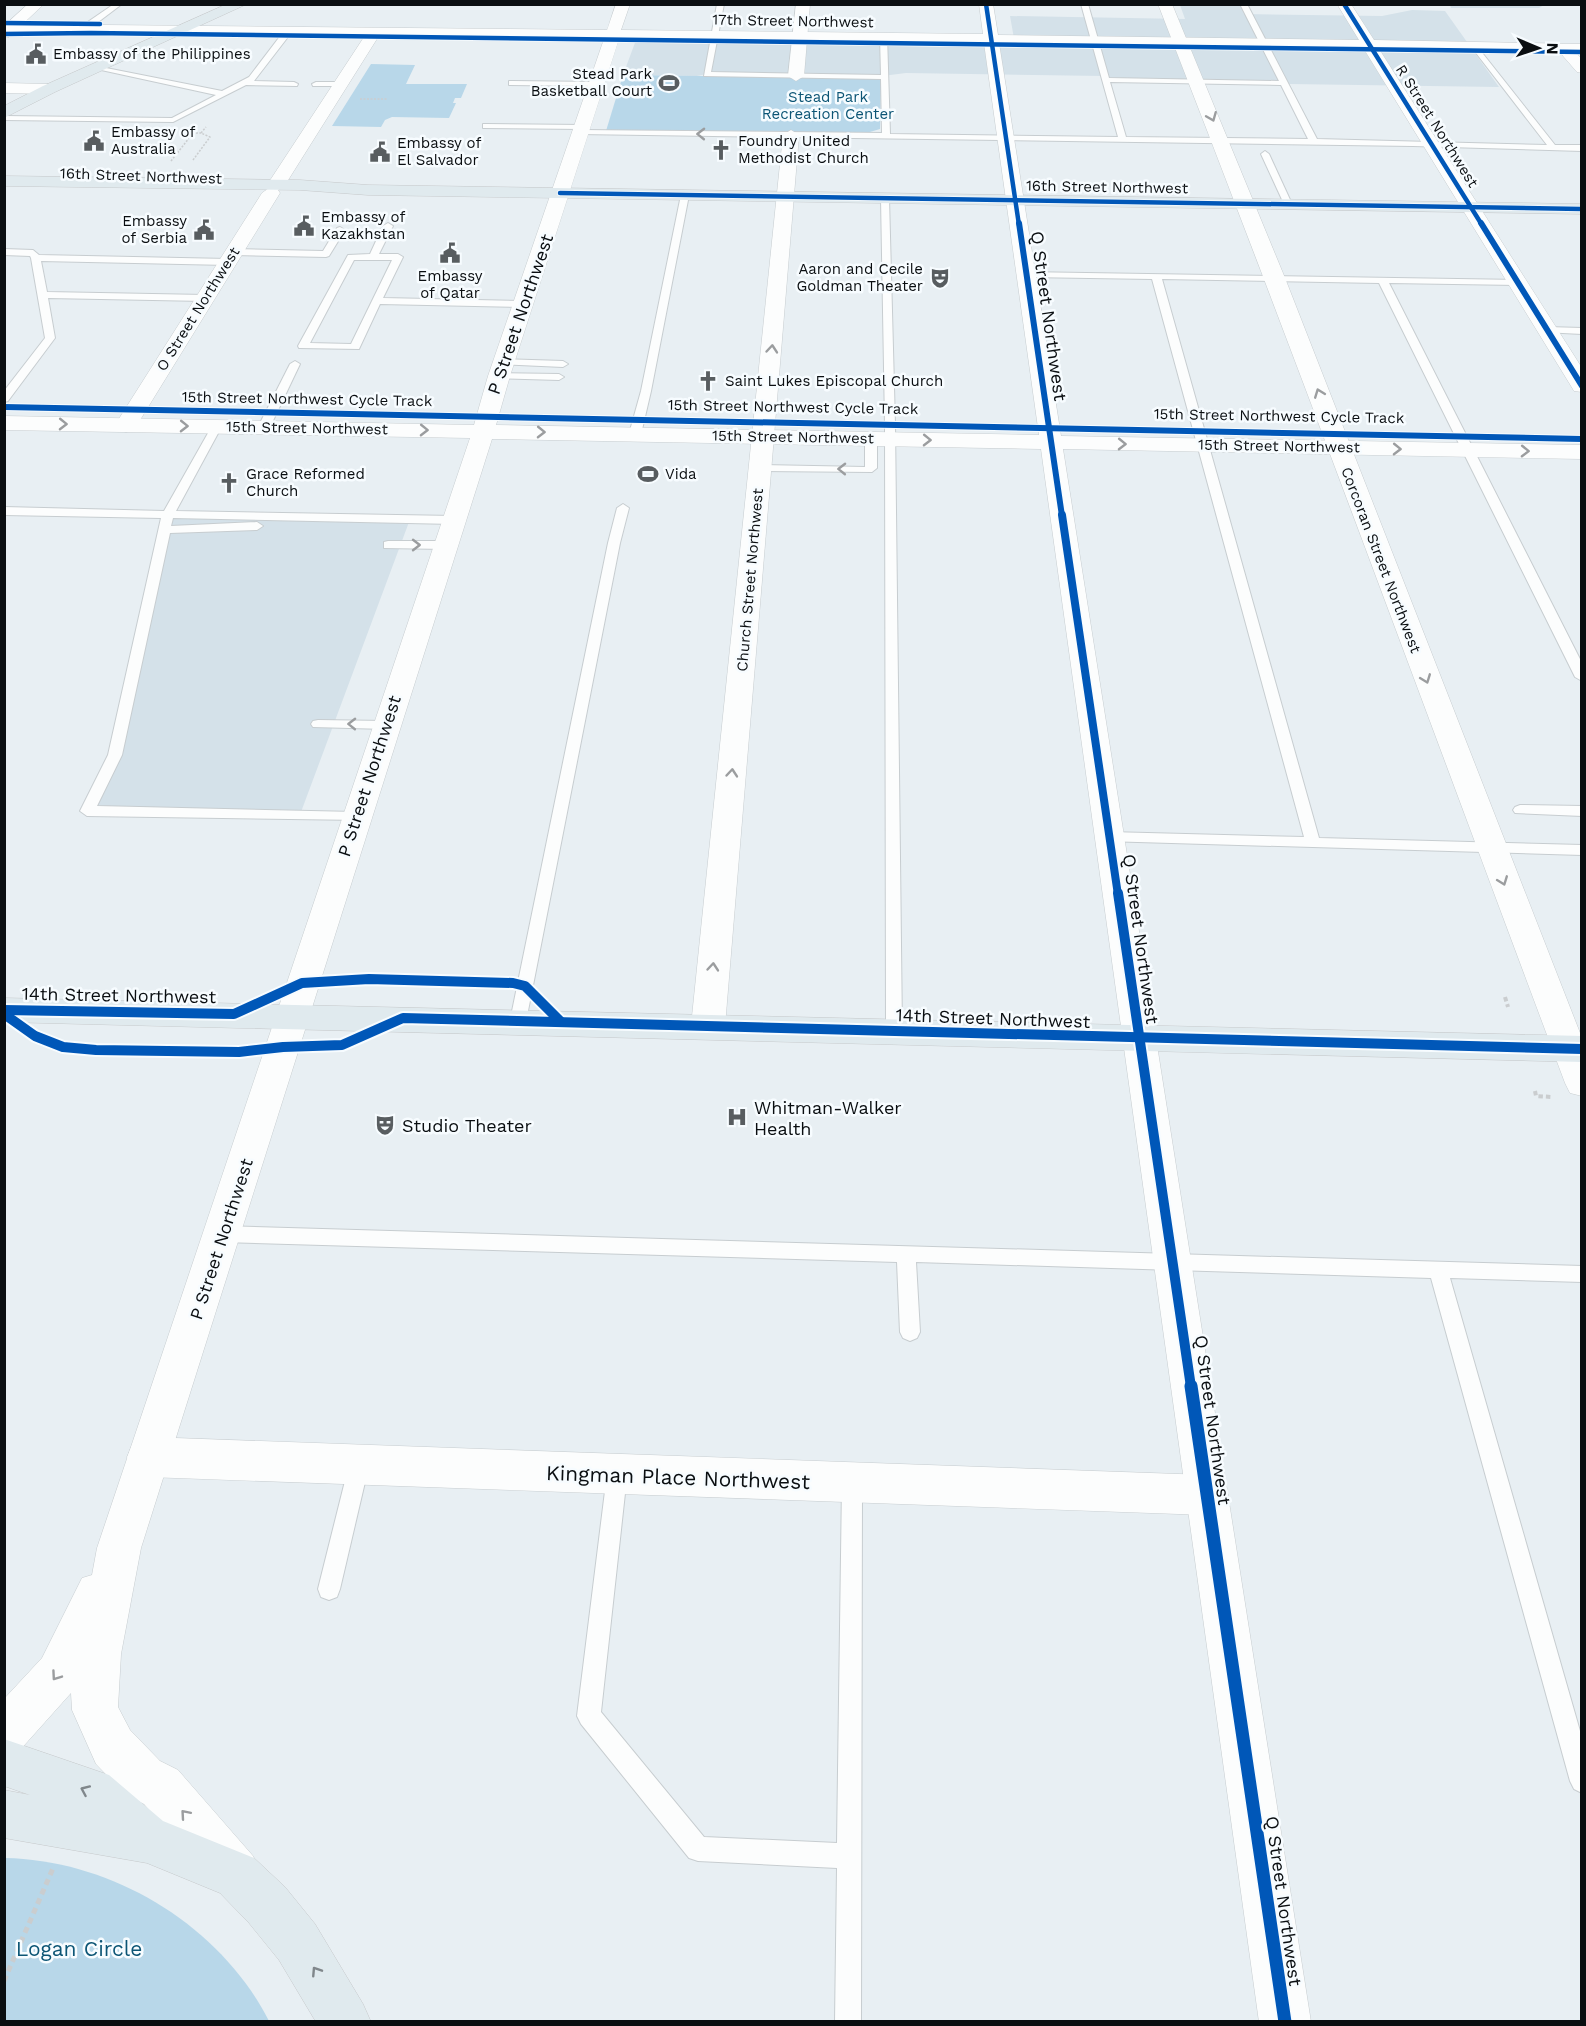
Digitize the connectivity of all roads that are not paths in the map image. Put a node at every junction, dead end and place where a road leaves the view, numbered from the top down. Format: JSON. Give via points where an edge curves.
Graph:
{"nodes":[{"id":1,"x":37,"y":4,"type":"edge"},
{"id":2,"x":119,"y":4,"type":"edge"},
{"id":3,"x":240,"y":4,"type":"edge"},
{"id":4,"x":623,"y":4,"type":"edge"},
{"id":5,"x":722,"y":4,"type":"edge"},
{"id":6,"x":803,"y":4,"type":"edge"},
{"id":7,"x":986,"y":4,"type":"edge"},
{"id":8,"x":1084,"y":4,"type":"edge"},
{"id":9,"x":1165,"y":4,"type":"edge"},
{"id":10,"x":1243,"y":4,"type":"edge"},
{"id":11,"x":1344,"y":4,"type":"edge"},
{"id":12,"x":6,"y":30,"type":"edge"},
{"id":13,"x":82,"y":30,"type":"junction"},
{"id":14,"x":180,"y":31,"type":"junction"},
{"id":15,"x":288,"y":33,"type":"junction"},
{"id":16,"x":373,"y":34,"type":"junction"},
{"id":17,"x":715,"y":35,"type":"junction"},
{"id":18,"x":612,"y":36,"type":"junction"},
{"id":19,"x":800,"y":36,"type":"junction"},
{"id":20,"x":884,"y":37,"type":"junction"},
{"id":21,"x":991,"y":38,"type":"junction"},
{"id":22,"x":1094,"y":40,"type":"junction"},
{"id":23,"x":1180,"y":41,"type":"junction"},
{"id":24,"x":1262,"y":42,"type":"junction"},
{"id":25,"x":1369,"y":45,"type":"junction"},
{"id":26,"x":1476,"y":47,"type":"junction"},
{"id":27,"x":1563,"y":48,"type":"junction"},
{"id":28,"x":1581,"y":48,"type":"edge"},
{"id":29,"x":96,"y":68,"type":"junction"},
{"id":30,"x":1581,"y":69,"type":"edge"},
{"id":31,"x":796,"y":76,"type":"junction"},
{"id":32,"x":886,"y":77,"type":"junction"},
{"id":33,"x":1105,"y":80,"type":"junction"},
{"id":34,"x":1198,"y":81,"type":"junction"},
{"id":35,"x":244,"y":83,"type":"junction"},
{"id":36,"x":512,"y":83,"type":"dead end"},
{"id":37,"x":1284,"y":83,"type":"junction"},
{"id":38,"x":294,"y":84,"type":"dead end"},
{"id":39,"x":316,"y":84,"type":"dead end"},
{"id":40,"x":341,"y":84,"type":"junction"},
{"id":41,"x":596,"y":84,"type":"junction"},
{"id":42,"x":4,"y":88,"type":"edge"},
{"id":43,"x":49,"y":89,"type":"junction"},
{"id":44,"x":224,"y":94,"type":"junction"},
{"id":45,"x":4,"y":104,"type":"edge"},
{"id":46,"x":4,"y":113,"type":"edge"},
{"id":47,"x":4,"y":118,"type":"edge"},
{"id":48,"x":486,"y":126,"type":"dead end"},
{"id":49,"x":582,"y":129,"type":"junction"},
{"id":50,"x":791,"y":135,"type":"junction"},
{"id":51,"x":886,"y":136,"type":"junction"},
{"id":52,"x":1006,"y":139,"type":"junction"},
{"id":53,"x":1123,"y":140,"type":"junction"},
{"id":54,"x":1222,"y":141,"type":"junction"},
{"id":55,"x":1314,"y":142,"type":"junction"},
{"id":56,"x":1432,"y":145,"type":"junction"},
{"id":57,"x":1553,"y":148,"type":"junction"},
{"id":58,"x":1581,"y":148,"type":"edge"},
{"id":59,"x":1265,"y":154,"type":"dead end"},
{"id":60,"x":4,"y":173,"type":"edge"},
{"id":61,"x":4,"y":181,"type":"edge"},
{"id":62,"x":4,"y":189,"type":"edge"},
{"id":63,"x":274,"y":189,"type":"junction"},
{"id":64,"x":560,"y":193,"type":"junction"},
{"id":65,"x":685,"y":195,"type":"junction"},
{"id":66,"x":4,"y":196,"type":"edge"},
{"id":67,"x":786,"y":197,"type":"junction"},
{"id":68,"x":885,"y":198,"type":"junction"},
{"id":69,"x":1016,"y":200,"type":"junction"},
{"id":70,"x":1246,"y":204,"type":"junction"},
{"id":71,"x":1288,"y":204,"type":"junction"},
{"id":72,"x":1470,"y":207,"type":"junction"},
{"id":73,"x":1581,"y":208,"type":"edge"},
{"id":74,"x":388,"y":226,"type":"dead end"},
{"id":75,"x":340,"y":230,"type":"dead end"},
{"id":76,"x":4,"y":252,"type":"edge"},
{"id":77,"x":231,"y":257,"type":"junction"},
{"id":78,"x":373,"y":257,"type":"junction"},
{"id":79,"x":36,"y":258,"type":"junction"},
{"id":80,"x":1027,"y":274,"type":"junction"},
{"id":81,"x":1156,"y":276,"type":"junction"},
{"id":82,"x":1275,"y":278,"type":"junction"},
{"id":83,"x":1383,"y":280,"type":"junction"},
{"id":84,"x":1517,"y":282,"type":"junction"},
{"id":85,"x":41,"y":295,"type":"junction"},
{"id":86,"x":205,"y":298,"type":"junction"},
{"id":87,"x":376,"y":301,"type":"junction"},
{"id":88,"x":523,"y":303,"type":"junction"},
{"id":89,"x":1547,"y":330,"type":"junction"},
{"id":90,"x":1581,"y":331,"type":"edge"},
{"id":91,"x":295,"y":364,"type":"dead end"},
{"id":92,"x":563,"y":364,"type":"dead end"},
{"id":93,"x":501,"y":369,"type":"junction"},
{"id":94,"x":560,"y":377,"type":"dead end"},
{"id":95,"x":1581,"y":386,"type":"edge"},
{"id":96,"x":4,"y":399,"type":"edge"},
{"id":97,"x":4,"y":423,"type":"edge"},
{"id":98,"x":126,"y":425,"type":"junction"},
{"id":99,"x":217,"y":426,"type":"junction"},
{"id":100,"x":264,"y":427,"type":"junction"},
{"id":101,"x":482,"y":431,"type":"junction"},
{"id":102,"x":635,"y":434,"type":"junction"},
{"id":103,"x":763,"y":437,"type":"junction"},
{"id":104,"x":880,"y":439,"type":"junction"},
{"id":105,"x":1051,"y":442,"type":"junction"},
{"id":106,"x":1203,"y":445,"type":"junction"},
{"id":107,"x":1339,"y":448,"type":"junction"},
{"id":108,"x":1469,"y":450,"type":"junction"},
{"id":109,"x":1581,"y":452,"type":"edge"},
{"id":110,"x":761,"y":468,"type":"junction"},
{"id":111,"x":623,"y":508,"type":"dead end"},
{"id":112,"x":4,"y":511,"type":"edge"},
{"id":113,"x":168,"y":514,"type":"junction"},
{"id":114,"x":264,"y":526,"type":"dead end"},
{"id":115,"x":165,"y":530,"type":"junction"},
{"id":116,"x":450,"y":533,"type":"junction"},
{"id":117,"x":388,"y":545,"type":"dead end"},
{"id":118,"x":1581,"y":677,"type":"edge"},
{"id":119,"x":318,"y":724,"type":"dead end"},
{"id":120,"x":386,"y":725,"type":"junction"},
{"id":121,"x":1520,"y":810,"type":"dead end"},
{"id":122,"x":1581,"y":811,"type":"edge"},
{"id":123,"x":356,"y":817,"type":"junction"},
{"id":124,"x":1109,"y":837,"type":"junction"},
{"id":125,"x":1313,"y":843,"type":"junction"},
{"id":126,"x":1490,"y":848,"type":"junction"},
{"id":127,"x":1581,"y":850,"type":"edge"},
{"id":128,"x":4,"y":1010,"type":"edge"},
{"id":129,"x":292,"y":1016,"type":"junction"},
{"id":130,"x":518,"y":1021,"type":"junction"},
{"id":131,"x":708,"y":1026,"type":"junction"},
{"id":132,"x":894,"y":1031,"type":"junction"},
{"id":133,"x":1139,"y":1038,"type":"junction"},
{"id":134,"x":1575,"y":1049,"type":"edge"},
{"id":135,"x":1572,"y":1090,"type":"edge"},
{"id":136,"x":222,"y":1234,"type":"junction"},
{"id":137,"x":906,"y":1254,"type":"junction"},
{"id":138,"x":1172,"y":1261,"type":"junction"},
{"id":139,"x":1438,"y":1269,"type":"junction"},
{"id":140,"x":1581,"y":1274,"type":"edge"},
{"id":141,"x":910,"y":1332,"type":"dead end"},
{"id":142,"x":148,"y":1457,"type":"junction"},
{"id":143,"x":359,"y":1466,"type":"junction"},
{"id":144,"x":617,"y":1475,"type":"junction"},
{"id":145,"x":852,"y":1484,"type":"junction"},
{"id":146,"x":1207,"y":1495,"type":"junction"},
{"id":147,"x":119,"y":1548,"type":"junction"},
{"id":148,"x":329,"y":1589,"type":"dead end"},
{"id":149,"x":4,"y":1734,"type":"edge"},
{"id":150,"x":4,"y":1762,"type":"edge"},
{"id":151,"x":1581,"y":1781,"type":"edge"},
{"id":152,"x":4,"y":1814,"type":"edge"},
{"id":153,"x":147,"y":1839,"type":"junction"},
{"id":154,"x":850,"y":1856,"type":"junction"},
{"id":155,"x":237,"y":1875,"type":"junction"},
{"id":156,"x":345,"y":2022,"type":"edge"},
{"id":157,"x":848,"y":2022,"type":"edge"},
{"id":158,"x":1285,"y":2022,"type":"edge"}],
"edges":[{"from":1,"to":12,"type":"main road"},
{"from":2,"to":13,"type":"lane"},
{"from":3,"to":14,"type":"main road"},
{"from":4,"to":18,"type":"main road","name":"P Street Northwest"},
{"from":5,"to":17,"type":"lane"},
{"from":6,"to":19,"type":"main road"},
{"from":7,"to":21,"type":"main road","name":"Q Street Northwest"},
{"from":8,"to":22,"type":"lane"},
{"from":9,"to":23,"type":"main road","name":"Corcoran Street Northwest"},
{"from":10,"to":24,"type":"lane"},
{"from":11,"to":25,"type":"main road","name":"R Street Northwest"},
{"from":12,"to":13,"type":"main road","name":"17th Street Northwest"},
{"from":13,"to":14,"type":"main road","name":"17th Street Northwest"},
{"from":14,"to":15,"type":"main road","name":"17th Street Northwest"},
{"from":14,"to":29,"type":"main road"},
{"from":15,"to":16,"type":"main road","name":"17th Street Northwest"},
{"from":15,"to":35,"type":"lane","via":[[252,79]]},
{"from":16,"to":18,"type":"main road","name":"17th Street Northwest"},
{"from":16,"to":40,"type":"main road","name":"O Street Northwest"},
{"from":17,"to":18,"type":"main road","name":"17th Street Northwest"},
{"from":17,"to":19,"type":"main road","name":"17th Street Northwest"},
{"from":17,"to":31,"type":"lane","via":[[707,75]]},
{"from":18,"to":41,"type":"main road","name":"P Street Northwest"},
{"from":19,"to":20,"type":"main road","name":"17th Street Northwest"},
{"from":19,"to":31,"type":"main road"},
{"from":20,"to":21,"type":"main road","name":"17th Street Northwest"},
{"from":20,"to":32,"type":"lane"},
{"from":21,"to":22,"type":"main road","name":"17th Street Northwest"},
{"from":21,"to":52,"type":"main road","name":"Q Street Northwest"},
{"from":22,"to":23,"type":"main road","name":"17th Street Northwest"},
{"from":22,"to":33,"type":"lane"},
{"from":23,"to":24,"type":"main road","name":"17th Street Northwest"},
{"from":23,"to":34,"type":"main road","name":"Corcoran Street Northwest"},
{"from":24,"to":25,"type":"main road","name":"17th Street Northwest"},
{"from":24,"to":37,"type":"lane"},
{"from":25,"to":26,"type":"main road","name":"17th Street Northwest"},
{"from":25,"to":56,"type":"main road","name":"R Street Northwest"},
{"from":26,"to":27,"type":"main road","name":"17th Street Northwest"},
{"from":26,"to":57,"type":"lane"},
{"from":27,"to":28,"type":"main road","name":"17th Street Northwest"},
{"from":27,"to":30,"type":"main road"},
{"from":29,"to":43,"type":"main road"},
{"from":29,"to":44,"type":"lane"},
{"from":31,"to":32,"type":"lane"},
{"from":32,"to":51,"type":"lane"},
{"from":33,"to":34,"type":"lane"},
{"from":33,"to":53,"type":"lane"},
{"from":34,"to":37,"type":"lane"},
{"from":34,"to":54,"type":"main road","name":"Corcoran Street Northwest","one_way":true},
{"from":35,"to":38,"type":"lane"},
{"from":35,"to":44,"type":"lane"},
{"from":36,"to":41,"type":"lane"},
{"from":37,"to":55,"type":"lane"},
{"from":39,"to":40,"type":"lane"},
{"from":40,"to":63,"type":"main road","name":"O Street Northwest"},
{"from":41,"to":49,"type":"main road","name":"P Street Northwest"},
{"from":42,"to":43,"type":"main road"},
{"from":43,"to":45,"type":"main road"},
{"from":43,"to":46,"type":"main road"},
{"from":44,"to":47,"type":"lane","via":[[173,120]]},
{"from":48,"to":49,"type":"lane"},
{"from":50,"to":49,"type":"lane","one_way":true},
{"from":49,"to":64,"type":"main road","name":"P Street Northwest"},
{"from":50,"to":51,"type":"lane"},
{"from":50,"to":67,"type":"main road","name":"Church Street Northwest"},
{"from":51,"to":52,"type":"lane"},
{"from":52,"to":53,"type":"lane"},
{"from":52,"to":69,"type":"main road","name":"Q Street Northwest"},
{"from":53,"to":54,"type":"lane"},
{"from":54,"to":55,"type":"lane"},
{"from":54,"to":70,"type":"main road","name":"Corcoran Street Northwest"},
{"from":55,"to":56,"type":"lane"},
{"from":56,"to":57,"type":"lane"},
{"from":56,"to":72,"type":"main road","name":"R Street Northwest"},
{"from":57,"to":58,"type":"lane"},
{"from":59,"to":71,"type":"lane"},
{"from":60,"to":63,"type":"main road","name":"16th Street Northwest","via":[[211,177]]},
{"from":61,"to":63,"type":"main road","name":"16th Street Northwest"},
{"from":62,"to":63,"type":"main road","name":"16th Street Northwest"},
{"from":63,"to":64,"type":"main road","name":"16th Street Northwest"},
{"from":63,"to":66,"type":"main road","name":"16th Street Northwest","via":[[195,199]]},
{"from":63,"to":77,"type":"main road","name":"O Street Northwest"},
{"from":64,"to":65,"type":"main road","name":"16th Street Northwest"},
{"from":64,"to":88,"type":"main road","name":"P Street Northwest"},
{"from":65,"to":67,"type":"main road","name":"16th Street Northwest"},
{"from":65,"to":102,"type":"lane"},
{"from":67,"to":68,"type":"main road","name":"16th Street Northwest"},
{"from":103,"to":67,"type":"main road","name":"Church Street Northwest","one_way":true},
{"from":68,"to":69,"type":"main road","name":"16th Street Northwest"},
{"from":68,"to":104,"type":"lane"},
{"from":69,"to":70,"type":"main road","name":"16th Street Northwest"},
{"from":69,"to":80,"type":"main road","name":"Q Street Northwest"},
{"from":70,"to":71,"type":"main road","name":"16th Street Northwest"},
{"from":70,"to":82,"type":"main road","name":"Corcoran Street Northwest"},
{"from":71,"to":72,"type":"main road","name":"16th Street Northwest"},
{"from":72,"to":73,"type":"main road","name":"16th Street Northwest"},
{"from":72,"to":84,"type":"main road","name":"R Street Northwest"},
{"from":74,"to":78,"type":"lane"},
{"from":75,"to":77,"type":"lane","via":[[326,254]]},
{"from":76,"to":79,"type":"lane","via":[[33,253]]},
{"from":77,"to":79,"type":"lane"},
{"from":77,"to":86,"type":"main road","name":"O Street Northwest"},
{"from":78,"to":87,"type":"lane","via":[[398,257]]},
{"from":78,"to":87,"type":"lane","via":[[351,257],[303,346],[355,347]]},
{"from":79,"to":85,"type":"lane"},
{"from":80,"to":81,"type":"lane"},
{"from":80,"to":105,"type":"main road","name":"Q Street Northwest"},
{"from":81,"to":82,"type":"lane"},
{"from":81,"to":106,"type":"lane"},
{"from":82,"to":83,"type":"lane"},
{"from":107,"to":82,"type":"main road","name":"Corcoran Street Northwest","one_way":true},
{"from":83,"to":84,"type":"lane"},
{"from":83,"to":108,"type":"lane"},
{"from":84,"to":89,"type":"main road","name":"R Street Northwest"},
{"from":85,"to":86,"type":"lane"},
{"from":85,"to":96,"type":"lane","via":[[50,338]]},
{"from":86,"to":98,"type":"main road","name":"O Street Northwest"},
{"from":87,"to":88,"type":"lane"},
{"from":88,"to":93,"type":"main road","name":"P Street Northwest"},
{"from":89,"to":90,"type":"lane"},
{"from":89,"to":95,"type":"main road","name":"R Street Northwest"},
{"from":91,"to":100,"type":"lane"},
{"from":92,"to":93,"type":"lane"},
{"from":93,"to":94,"type":"lane"},
{"from":93,"to":101,"type":"main road","name":"P Street Northwest"},
{"from":97,"to":98,"type":"main road","name":"15th Street Northwest","one_way":true},
{"from":98,"to":99,"type":"main road","name":"15th Street Northwest","one_way":true},
{"from":99,"to":100,"type":"main road","name":"15th Street Northwest"},
{"from":99,"to":113,"type":"lane"},
{"from":100,"to":101,"type":"main road","name":"15th Street Northwest","one_way":true},
{"from":101,"to":102,"type":"main road","name":"15th Street Northwest","one_way":true},
{"from":101,"to":116,"type":"main road","name":"P Street Northwest"},
{"from":102,"to":103,"type":"main road","name":"15th Street Northwest"},
{"from":103,"to":104,"type":"main road","name":"15th Street Northwest"},
{"from":103,"to":110,"type":"main road","name":"Church Street Northwest"},
{"from":104,"to":105,"type":"main road","name":"15th Street Northwest","one_way":true},
{"from":104,"to":110,"type":"lane","one_way":true,"via":[[868,470]]},
{"from":104,"to":132,"type":"lane"},
{"from":105,"to":106,"type":"main road","name":"15th Street Northwest","one_way":true},
{"from":105,"to":124,"type":"main road","name":"Q Street Northwest"},
{"from":106,"to":107,"type":"main road","name":"15th Street Northwest"},
{"from":106,"to":125,"type":"lane"},
{"from":107,"to":108,"type":"main road","name":"15th Street Northwest","one_way":true},
{"from":107,"to":126,"type":"main road","name":"Corcoran Street Northwest","one_way":true},
{"from":108,"to":109,"type":"main road","name":"15th Street Northwest","one_way":true},
{"from":108,"to":118,"type":"lane"},
{"from":131,"to":110,"type":"main road","name":"Church Street Northwest","one_way":true},
{"from":111,"to":130,"type":"lane"},
{"from":112,"to":113,"type":"lane"},
{"from":113,"to":115,"type":"lane"},
{"from":113,"to":116,"type":"lane"},
{"from":114,"to":115,"type":"lane"},
{"from":115,"to":123,"type":"lane","via":[[115,755],[87,811]]},
{"from":117,"to":116,"type":"lane","one_way":true},
{"from":116,"to":120,"type":"main road","name":"P Street Northwest"},
{"from":120,"to":119,"type":"lane","one_way":true},
{"from":120,"to":123,"type":"main road","name":"P Street Northwest"},
{"from":121,"to":122,"type":"lane"},
{"from":123,"to":129,"type":"main road","name":"P Street Northwest"},
{"from":124,"to":125,"type":"lane"},
{"from":124,"to":133,"type":"main road","name":"Q Street Northwest"},
{"from":125,"to":126,"type":"lane"},
{"from":126,"to":127,"type":"lane"},
{"from":126,"to":134,"type":"main road","name":"Corcoran Street Northwest","one_way":true},
{"from":128,"to":129,"type":"main road","name":"14th Street Northwest"},
{"from":129,"to":130,"type":"main road","name":"14th Street Northwest"},
{"from":129,"to":136,"type":"main road","name":"P Street Northwest"},
{"from":130,"to":131,"type":"main road","name":"14th Street Northwest"},
{"from":131,"to":132,"type":"main road","name":"14th Street Northwest"},
{"from":132,"to":133,"type":"main road","name":"14th Street Northwest"},
{"from":133,"to":134,"type":"main road","name":"14th Street Northwest"},
{"from":133,"to":138,"type":"main road","name":"Q Street Northwest"},
{"from":134,"to":135,"type":"main road","name":"Corcoran Street Northwest"},
{"from":136,"to":137,"type":"lane"},
{"from":136,"to":142,"type":"main road","name":"P Street Northwest"},
{"from":137,"to":138,"type":"lane"},
{"from":137,"to":141,"type":"lane"},
{"from":138,"to":139,"type":"lane"},
{"from":138,"to":146,"type":"main road","name":"Q Street Northwest"},
{"from":139,"to":140,"type":"lane"},
{"from":139,"to":151,"type":"lane"},
{"from":142,"to":143,"type":"main road","name":"Kingman Place Northwest"},
{"from":142,"to":147,"type":"main road","name":"P Street Northwest"},
{"from":143,"to":144,"type":"main road","name":"Kingman Place Northwest"},
{"from":143,"to":148,"type":"lane"},
{"from":144,"to":145,"type":"main road","name":"Kingman Place Northwest"},
{"from":144,"to":154,"type":"lane","via":[[589,1716],[698,1849]]},
{"from":145,"to":146,"type":"main road","name":"Kingman Place Northwest"},
{"from":145,"to":154,"type":"lane"},
{"from":146,"to":158,"type":"main road","name":"Q Street Northwest"},
{"from":147,"to":149,"type":"main road","name":"P Street Northwest","one_way":true,"via":[[58,1674]]},
{"from":155,"to":147,"type":"main road","name":"P Street Northwest","one_way":true,"via":[[161,1787],[144,1778],[113,1747],[95,1710],[98,1654]]},
{"from":153,"to":150,"type":"main road","one_way":true,"via":[[92,1792]]},
{"from":152,"to":153,"type":"main road"},
{"from":153,"to":155,"type":"main road"},
{"from":154,"to":157,"type":"lane"},
{"from":156,"to":155,"type":"main road","one_way":true,"via":[[297,1942]]}]}
